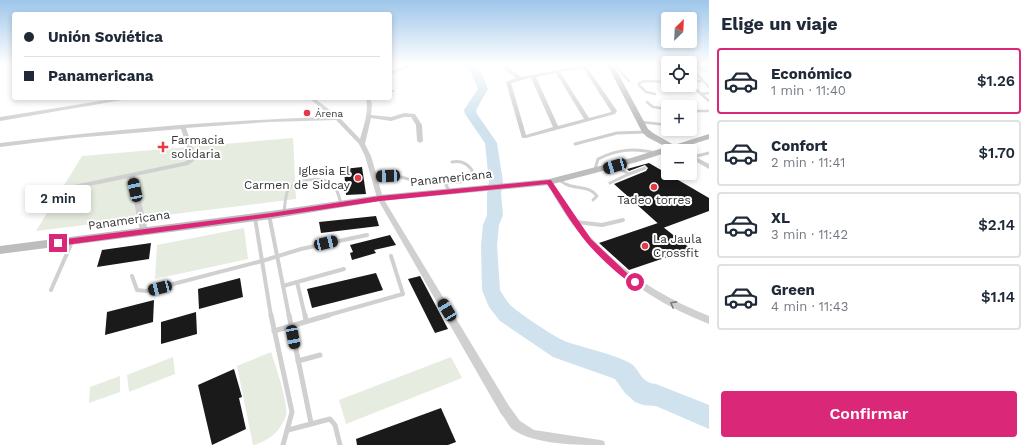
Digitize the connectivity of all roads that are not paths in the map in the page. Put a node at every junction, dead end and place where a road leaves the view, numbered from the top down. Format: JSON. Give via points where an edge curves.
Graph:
{"nodes":[{"id":1,"x":508,"y":85,"type":"edge"},
{"id":2,"x":537,"y":85,"type":"edge"},
{"id":3,"x":566,"y":85,"type":"edge"},
{"id":4,"x":597,"y":85,"type":"edge"},
{"id":5,"x":622,"y":85,"type":"edge"},
{"id":6,"x":639,"y":85,"type":"edge"},
{"id":7,"x":697,"y":90,"type":"edge"},
{"id":8,"x":709,"y":93,"type":"edge"},
{"id":9,"x":655,"y":94,"type":"dead end"},
{"id":10,"x":701,"y":94,"type":"junction"},
{"id":11,"x":116,"y":100,"type":"edge"},
{"id":12,"x":314,"y":100,"type":"edge"},
{"id":13,"x":370,"y":100,"type":"edge"},
{"id":14,"x":709,"y":101,"type":"edge"},
{"id":15,"x":647,"y":102,"type":"dead end"},
{"id":16,"x":661,"y":109,"type":"edge"},
{"id":17,"x":697,"y":111,"type":"edge"},
{"id":18,"x":709,"y":111,"type":"edge"},
{"id":19,"x":369,"y":116,"type":"junction"},
{"id":20,"x":337,"y":118,"type":"junction"},
{"id":21,"x":0,"y":119,"type":"edge"},
{"id":22,"x":587,"y":119,"type":"junction"},
{"id":23,"x":641,"y":122,"type":"junction"},
{"id":24,"x":661,"y":124,"type":"edge"},
{"id":25,"x":183,"y":127,"type":"junction"},
{"id":26,"x":556,"y":128,"type":"junction"},
{"id":27,"x":647,"y":132,"type":"junction"},
{"id":28,"x":709,"y":136,"type":"edge"},
{"id":29,"x":420,"y":141,"type":"dead end"},
{"id":30,"x":575,"y":144,"type":"dead end"},
{"id":31,"x":668,"y":144,"type":"edge"},
{"id":32,"x":689,"y":144,"type":"edge"},
{"id":33,"x":0,"y":145,"type":"edge"},
{"id":34,"x":362,"y":145,"type":"junction"},
{"id":35,"x":661,"y":152,"type":"edge"},
{"id":36,"x":657,"y":153,"type":"junction"},
{"id":37,"x":709,"y":153,"type":"edge"},
{"id":38,"x":697,"y":156,"type":"dead end"},
{"id":39,"x":697,"y":160,"type":"edge"},
{"id":40,"x":452,"y":162,"type":"dead end"},
{"id":41,"x":615,"y":166,"type":"junction"},
{"id":42,"x":709,"y":167,"type":"edge"},
{"id":43,"x":645,"y":168,"type":"dead end"},
{"id":44,"x":596,"y":171,"type":"junction"},
{"id":45,"x":629,"y":174,"type":"junction"},
{"id":46,"x":132,"y":176,"type":"junction"},
{"id":47,"x":374,"y":177,"type":"junction"},
{"id":48,"x":553,"y":181,"type":"junction"},
{"id":49,"x":610,"y":183,"type":"dead end"},
{"id":50,"x":427,"y":184,"type":"dead end"},
{"id":51,"x":74,"y":187,"type":"dead end"},
{"id":52,"x":449,"y":191,"type":"junction"},
{"id":53,"x":380,"y":198,"type":"junction"},
{"id":54,"x":593,"y":200,"type":"dead end"},
{"id":55,"x":341,"y":204,"type":"junction"},
{"id":56,"x":284,"y":213,"type":"junction"},
{"id":57,"x":269,"y":215,"type":"junction"},
{"id":58,"x":255,"y":217,"type":"junction"},
{"id":59,"x":623,"y":220,"type":"dead end"},
{"id":60,"x":576,"y":222,"type":"junction"},
{"id":61,"x":144,"y":231,"type":"junction"},
{"id":62,"x":367,"y":235,"type":"dead end"},
{"id":63,"x":72,"y":241,"type":"junction"},
{"id":64,"x":0,"y":250,"type":"edge"},
{"id":65,"x":278,"y":256,"type":"junction"},
{"id":66,"x":391,"y":256,"type":"dead end"},
{"id":67,"x":262,"y":261,"type":"junction"},
{"id":68,"x":344,"y":269,"type":"dead end"},
{"id":69,"x":132,"y":276,"type":"dead end"},
{"id":70,"x":297,"y":282,"type":"junction"},
{"id":71,"x":283,"y":286,"type":"junction"},
{"id":72,"x":51,"y":290,"type":"dead end"},
{"id":73,"x":709,"y":320,"type":"edge"},
{"id":74,"x":306,"y":321,"type":"junction"},
{"id":75,"x":291,"y":325,"type":"junction"},
{"id":76,"x":274,"y":331,"type":"junction"},
{"id":77,"x":320,"y":355,"type":"dead end"},
{"id":78,"x":298,"y":361,"type":"junction"},
{"id":79,"x":311,"y":423,"type":"junction"},
{"id":80,"x":288,"y":430,"type":"junction"},
{"id":81,"x":283,"y":445,"type":"edge"},
{"id":82,"x":340,"y":445,"type":"edge"},
{"id":83,"x":600,"y":445,"type":"edge"}],
"edges":[{"from":1,"to":26,"type":"street","via":[[523,136]]},
{"from":2,"to":26,"type":"street"},
{"from":3,"to":22,"type":"street"},
{"from":4,"to":22,"type":"street","via":[[614,111]]},
{"from":5,"to":23,"type":"main road"},
{"from":6,"to":9,"type":"lane","via":[[646,92]]},
{"from":7,"to":10,"type":"lane"},
{"from":8,"to":10,"type":"lane"},
{"from":10,"to":14,"type":"lane"},
{"from":11,"to":21,"type":"street"},
{"from":12,"to":20,"type":"street"},
{"from":13,"to":19,"type":"street"},
{"from":15,"to":16,"type":"lane"},
{"from":17,"to":18,"type":"lane"},
{"from":19,"to":29,"type":"street","via":[[391,118],[413,115],[419,125]]},
{"from":19,"to":34,"type":"street"},
{"from":20,"to":25,"type":"street"},
{"from":20,"to":34,"type":"street"},
{"from":22,"to":26,"type":"street"},
{"from":23,"to":24,"type":"lane"},
{"from":23,"to":27,"type":"main road"},
{"from":25,"to":33,"type":"street"},
{"from":25,"to":46,"type":"street","via":[[192,152],[192,160],[186,164]]},
{"from":27,"to":30,"type":"lane","via":[[617,133]]},
{"from":27,"to":31,"type":"main road"},
{"from":28,"to":32,"type":"main road","name":"Panamericana"},
{"from":34,"to":47,"type":"street"},
{"from":35,"to":36,"type":"main road","name":"Panamericana"},
{"from":36,"to":41,"type":"main road","name":"Panamericana"},
{"from":36,"to":44,"type":"lane","via":[[633,147],[619,150],[598,159]]},
{"from":37,"to":38,"type":"lane"},
{"from":39,"to":42,"type":"street"},
{"from":40,"to":52,"type":"lane","via":[[466,162],[472,170],[472,177],[460,182],[447,183]]},
{"from":41,"to":44,"type":"main road","name":"Panamericana"},
{"from":41,"to":45,"type":"lane"},
{"from":43,"to":45,"type":"lane"},
{"from":44,"to":48,"type":"main road","name":"Panamericana"},
{"from":45,"to":49,"type":"lane"},
{"from":46,"to":51,"type":"street"},
{"from":46,"to":61,"type":"street"},
{"from":47,"to":50,"type":"lane","via":[[397,176]]},
{"from":47,"to":53,"type":"street"},
{"from":48,"to":52,"type":"main road","name":"Panamericana"},
{"from":48,"to":54,"type":"lane","via":[[591,191],[596,196]]},
{"from":48,"to":60,"type":"street"},
{"from":52,"to":53,"type":"main road","name":"Panamericana"},
{"from":53,"to":55,"type":"main road","name":"Panamericana"},
{"from":53,"to":83,"type":"street","via":[[516,425],[533,435]]},
{"from":55,"to":56,"type":"main road","name":"Panamericana"},
{"from":55,"to":56,"type":"lane","via":[[333,184],[322,179],[313,180],[290,187]]},
{"from":56,"to":57,"type":"main road","name":"Panamericana"},
{"from":57,"to":58,"type":"main road","name":"Panamericana"},
{"from":57,"to":65,"type":"lane"},
{"from":58,"to":61,"type":"main road","name":"Panamericana"},
{"from":58,"to":67,"type":"lane"},
{"from":59,"to":60,"type":"lane","via":[[602,226]]},
{"from":73,"to":60,"type":"street","one_way":true,"via":[[689,313],[625,275],[589,241]]},
{"from":61,"to":63,"type":"main road","name":"Panamericana"},
{"from":62,"to":65,"type":"lane"},
{"from":63,"to":64,"type":"main road","name":"Panamericana"},
{"from":63,"to":72,"type":"lane"},
{"from":65,"to":67,"type":"lane"},
{"from":65,"to":71,"type":"lane"},
{"from":66,"to":74,"type":"lane","via":[[403,294]]},
{"from":67,"to":69,"type":"lane","via":[[146,291],[137,290]]},
{"from":67,"to":76,"type":"lane"},
{"from":68,"to":70,"type":"lane"},
{"from":70,"to":71,"type":"lane"},
{"from":70,"to":74,"type":"lane"},
{"from":71,"to":75,"type":"lane"},
{"from":74,"to":75,"type":"lane"},
{"from":75,"to":76,"type":"lane"},
{"from":75,"to":78,"type":"lane"},
{"from":76,"to":80,"type":"lane","via":[[292,412]]},
{"from":77,"to":78,"type":"lane"},
{"from":78,"to":79,"type":"lane"},
{"from":79,"to":80,"type":"lane"},
{"from":79,"to":82,"type":"lane","via":[[330,419],[335,426]]},
{"from":80,"to":81,"type":"lane"}]}
